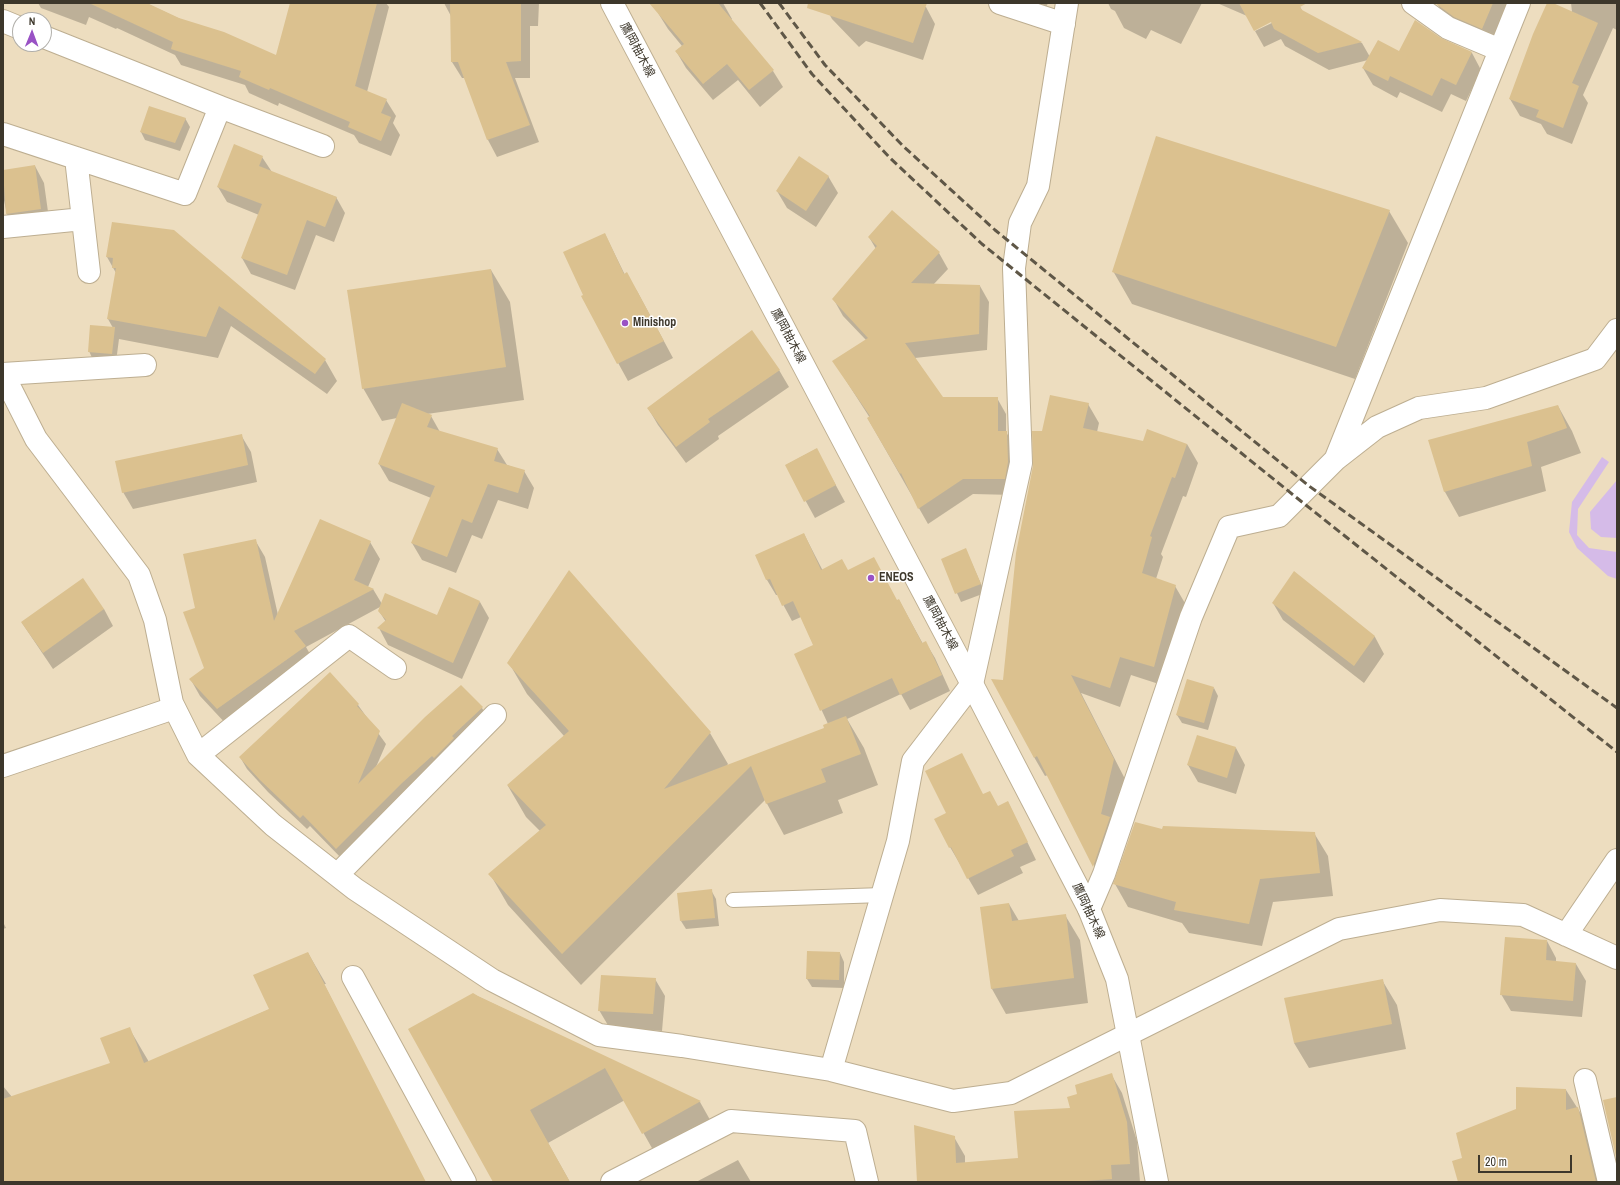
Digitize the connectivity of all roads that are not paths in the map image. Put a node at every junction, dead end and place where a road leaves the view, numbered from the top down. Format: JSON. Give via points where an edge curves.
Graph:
{"nodes":[{"id":1,"x":612,"y":3,"type":"edge"},
{"id":2,"x":1000,"y":3,"type":"edge"},
{"id":3,"x":1413,"y":3,"type":"edge"},
{"id":4,"x":1519,"y":3,"type":"edge"},
{"id":5,"x":1066,"y":13,"type":"edge"},
{"id":6,"x":52,"y":40,"type":"edge"},
{"id":7,"x":1500,"y":50,"type":"junction"},
{"id":8,"x":220,"y":107,"type":"junction"},
{"id":9,"x":3,"y":134,"type":"edge"},
{"id":10,"x":324,"y":146,"type":"dead end"},
{"id":11,"x":76,"y":158,"type":"junction"},
{"id":12,"x":83,"y":219,"type":"junction"},
{"id":13,"x":3,"y":227,"type":"edge"},
{"id":14,"x":89,"y":272,"type":"dead end"},
{"id":15,"x":1617,"y":330,"type":"edge"},
{"id":16,"x":145,"y":365,"type":"dead end"},
{"id":17,"x":3,"y":374,"type":"edge"},
{"id":18,"x":1336,"y":459,"type":"junction"},
{"id":19,"x":395,"y":668,"type":"dead end"},
{"id":20,"x":972,"y":684,"type":"junction"},
{"id":21,"x":174,"y":708,"type":"junction"},
{"id":22,"x":495,"y":716,"type":"dead end"},
{"id":23,"x":198,"y":755,"type":"junction"},
{"id":24,"x":3,"y":766,"type":"edge"},
{"id":25,"x":1617,"y":860,"type":"edge"},
{"id":26,"x":337,"y":875,"type":"junction"},
{"id":27,"x":883,"y":895,"type":"junction"},
{"id":28,"x":733,"y":900,"type":"dead end"},
{"id":29,"x":1089,"y":910,"type":"junction"},
{"id":30,"x":1566,"y":935,"type":"junction"},
{"id":31,"x":1617,"y":958,"type":"edge"},
{"id":32,"x":352,"y":977,"type":"dead end"},
{"id":33,"x":1129,"y":1034,"type":"junction"},
{"id":34,"x":831,"y":1070,"type":"junction"},
{"id":35,"x":1585,"y":1080,"type":"dead end"},
{"id":36,"x":465,"y":1182,"type":"edge"},
{"id":37,"x":612,"y":1182,"type":"edge"},
{"id":38,"x":867,"y":1182,"type":"edge"},
{"id":39,"x":1157,"y":1182,"type":"edge"},
{"id":40,"x":1609,"y":1182,"type":"edge"}],
"edges":[{"from":1,"to":20,"type":"street","name":"鷹岡柚木線"},
{"from":2,"to":5,"type":"street"},
{"from":3,"to":7,"type":"street","via":[[1448,28]]},
{"from":4,"to":7,"type":"street"},
{"from":5,"to":20,"type":"street","via":[[1038,186],[1020,223],[1014,268],[1021,463]]},
{"from":6,"to":8,"type":"street"},
{"from":7,"to":18,"type":"street"},
{"from":8,"to":10,"type":"street"},
{"from":8,"to":11,"type":"street","via":[[185,194]]},
{"from":9,"to":11,"type":"street"},
{"from":11,"to":12,"type":"street"},
{"from":12,"to":13,"type":"street"},
{"from":12,"to":14,"type":"street"},
{"from":15,"to":18,"type":"street","via":[[1595,359],[1486,398],[1419,408],[1377,427]]},
{"from":16,"to":17,"type":"street"},
{"from":17,"to":21,"type":"street","via":[[36,439],[139,574],[156,620]]},
{"from":18,"to":29,"type":"street","via":[[1279,516],[1229,528],[1191,617],[1104,874]]},
{"from":19,"to":23,"type":"street","via":[[349,636]]},
{"from":20,"to":27,"type":"street","via":[[913,761],[898,841]]},
{"from":20,"to":29,"type":"street","name":"鷹岡柚木線"},
{"from":21,"to":23,"type":"street"},
{"from":21,"to":24,"type":"street"},
{"from":22,"to":26,"type":"street"},
{"from":23,"to":26,"type":"street","via":[[273,825]]},
{"from":25,"to":30,"type":"street"},
{"from":26,"to":34,"type":"street","via":[[492,980],[599,1035]]},
{"from":27,"to":28,"type":"lane"},
{"from":27,"to":34,"type":"street"},
{"from":29,"to":33,"type":"street","name":"鷹岡柚木線","via":[[1117,979]]},
{"from":30,"to":31,"type":"street"},
{"from":30,"to":33,"type":"street","via":[[1523,915],[1440,910],[1339,930]]},
{"from":32,"to":36,"type":"street"},
{"from":33,"to":34,"type":"street","via":[[1011,1093],[952,1101]]},
{"from":33,"to":39,"type":"street","name":"鷹岡柚木線"},
{"from":35,"to":40,"type":"street"},
{"from":37,"to":38,"type":"street","via":[[731,1121],[855,1131]]}]}
